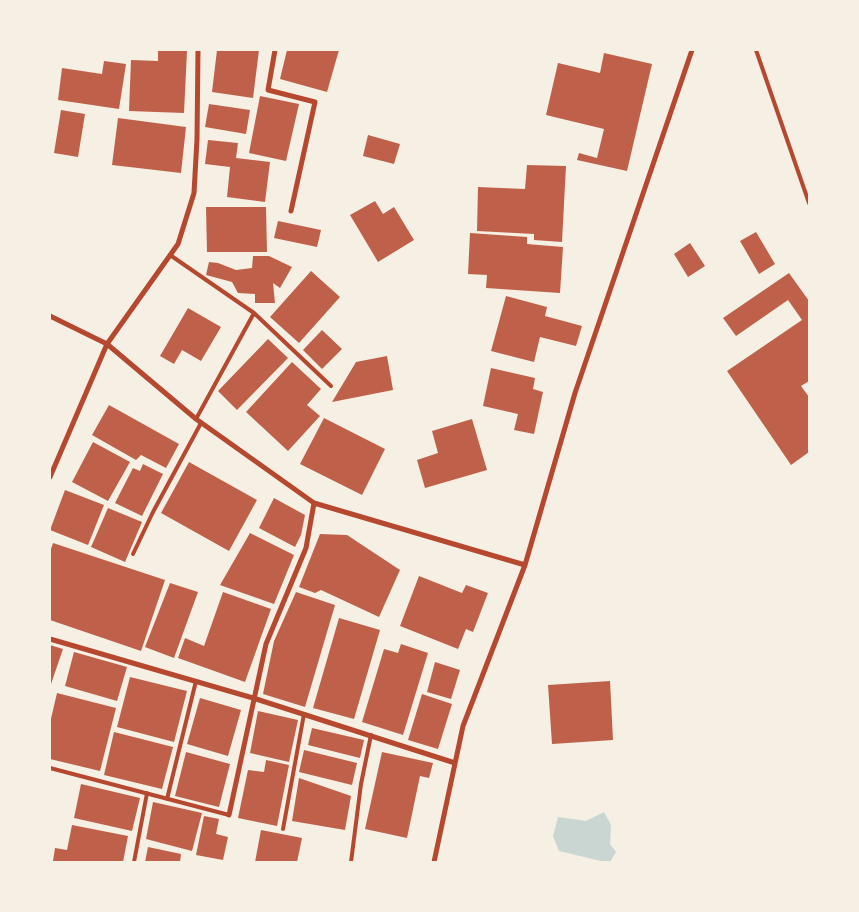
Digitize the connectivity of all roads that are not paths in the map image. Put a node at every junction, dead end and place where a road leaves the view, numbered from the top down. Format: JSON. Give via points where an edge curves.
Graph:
{"nodes":[{"id":1,"x":198,"y":50,"type":"edge"},
{"id":2,"x":275,"y":50,"type":"edge"},
{"id":3,"x":692,"y":50,"type":"edge"},
{"id":4,"x":756,"y":50,"type":"edge"},
{"id":5,"x":809,"y":203,"type":"edge"},
{"id":6,"x":291,"y":211,"type":"dead end"},
{"id":7,"x":170,"y":255,"type":"junction"},
{"id":8,"x":254,"y":313,"type":"junction"},
{"id":9,"x":50,"y":316,"type":"edge"},
{"id":10,"x":107,"y":344,"type":"junction"},
{"id":11,"x":332,"y":386,"type":"dead end"},
{"id":12,"x":199,"y":421,"type":"junction"},
{"id":13,"x":50,"y":477,"type":"edge"},
{"id":14,"x":314,"y":503,"type":"junction"},
{"id":15,"x":133,"y":554,"type":"dead end"},
{"id":16,"x":525,"y":565,"type":"junction"},
{"id":17,"x":50,"y":639,"type":"edge"},
{"id":18,"x":196,"y":681,"type":"junction"},
{"id":19,"x":254,"y":698,"type":"junction"},
{"id":20,"x":304,"y":714,"type":"junction"},
{"id":21,"x":371,"y":735,"type":"junction"},
{"id":22,"x":455,"y":762,"type":"junction"},
{"id":23,"x":50,"y":768,"type":"edge"},
{"id":24,"x":147,"y":794,"type":"junction"},
{"id":25,"x":167,"y":799,"type":"junction"},
{"id":26,"x":229,"y":815,"type":"joint"},
{"id":27,"x":283,"y":829,"type":"dead end"},
{"id":28,"x":134,"y":862,"type":"edge"},
{"id":29,"x":351,"y":862,"type":"edge"},
{"id":30,"x":434,"y":862,"type":"edge"}],
"edges":[{"from":1,"to":7,"type":"street","via":[[194,194],[178,244]]},
{"from":2,"to":6,"type":"street","via":[[268,90],[315,102]]},
{"from":3,"to":16,"type":"street","via":[[575,393]]},
{"from":4,"to":5,"type":"lane"},
{"from":7,"to":8,"type":"lane"},
{"from":7,"to":10,"type":"street"},
{"from":8,"to":11,"type":"lane"},
{"from":8,"to":12,"type":"lane"},
{"from":9,"to":10,"type":"street"},
{"from":10,"to":12,"type":"street"},
{"from":10,"to":13,"type":"street"},
{"from":12,"to":14,"type":"street"},
{"from":12,"to":15,"type":"lane"},
{"from":14,"to":16,"type":"street"},
{"from":14,"to":19,"type":"street","via":[[306,548],[266,644]]},
{"from":16,"to":22,"type":"street","via":[[463,726]]},
{"from":17,"to":18,"type":"street"},
{"from":18,"to":19,"type":"street"},
{"from":18,"to":25,"type":"lane"},
{"from":19,"to":20,"type":"street"},
{"from":19,"to":26,"type":"street"},
{"from":20,"to":21,"type":"street"},
{"from":20,"to":27,"type":"lane"},
{"from":21,"to":22,"type":"street"},
{"from":21,"to":29,"type":"lane"},
{"from":22,"to":30,"type":"street"},
{"from":23,"to":24,"type":"lane"},
{"from":24,"to":25,"type":"lane"},
{"from":24,"to":28,"type":"lane"},
{"from":25,"to":26,"type":"lane"}]}
